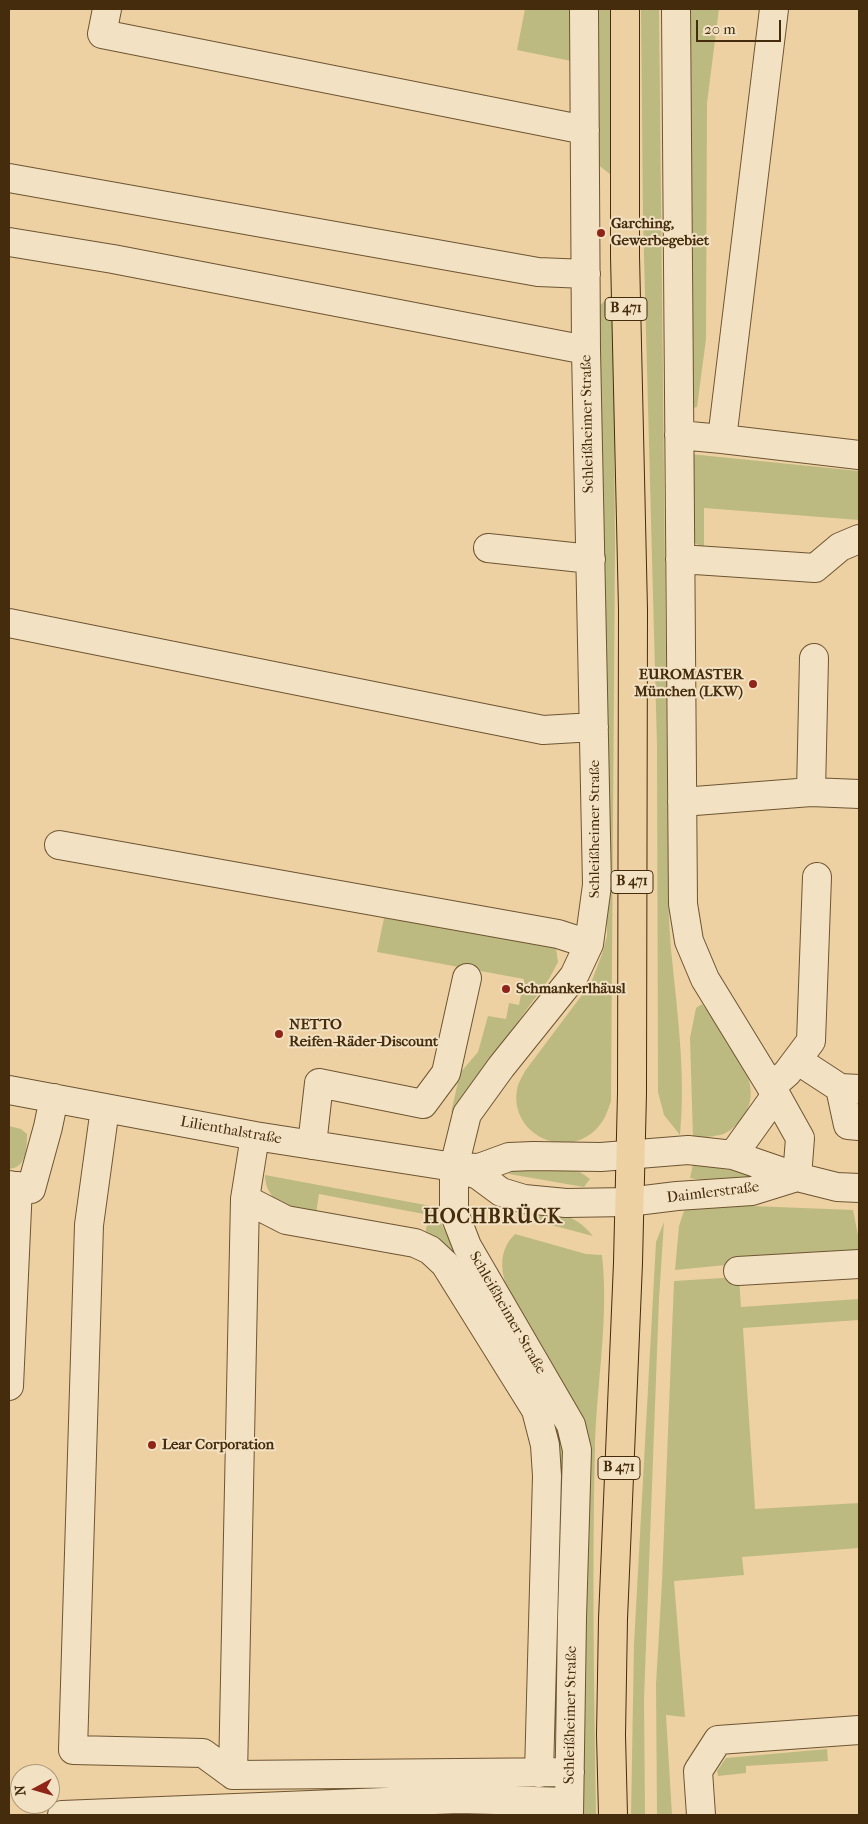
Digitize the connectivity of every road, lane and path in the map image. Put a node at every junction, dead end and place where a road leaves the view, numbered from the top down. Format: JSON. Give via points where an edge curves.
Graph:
{"nodes":[{"id":1,"x":107,"y":9,"type":"edge"},
{"id":2,"x":584,"y":9,"type":"edge"},
{"id":3,"x":626,"y":9,"type":"edge"},
{"id":4,"x":676,"y":9,"type":"edge"},
{"id":5,"x":774,"y":9,"type":"edge"},
{"id":6,"x":585,"y":130,"type":"junction"},
{"id":7,"x":9,"y":178,"type":"edge"},
{"id":8,"x":9,"y":242,"type":"edge"},
{"id":9,"x":586,"y":274,"type":"junction"},
{"id":10,"x":586,"y":350,"type":"junction"},
{"id":11,"x":679,"y":435,"type":"junction"},
{"id":12,"x":722,"y":439,"type":"junction"},
{"id":13,"x":859,"y":455,"type":"edge"},
{"id":14,"x":859,"y":539,"type":"edge"},
{"id":15,"x":488,"y":548,"type":"dead end"},
{"id":16,"x":591,"y":558,"type":"junction"},
{"id":17,"x":680,"y":559,"type":"junction"},
{"id":18,"x":9,"y":623,"type":"edge"},
{"id":19,"x":814,"y":658,"type":"dead end"},
{"id":20,"x":594,"y":727,"type":"junction"},
{"id":21,"x":811,"y":792,"type":"junction"},
{"id":22,"x":859,"y":794,"type":"edge"},
{"id":23,"x":682,"y":802,"type":"junction"},
{"id":24,"x":59,"y":846,"type":"dead end"},
{"id":25,"x":817,"y":877,"type":"dead end"},
{"id":26,"x":589,"y":944,"type":"junction"},
{"id":27,"x":467,"y":978,"type":"dead end"},
{"id":28,"x":797,"y":1060,"type":"junction"},
{"id":29,"x":849,"y":1089,"type":"edge"},
{"id":30,"x":9,"y":1090,"type":"edge"},
{"id":31,"x":773,"y":1091,"type":"junction"},
{"id":32,"x":54,"y":1098,"type":"junction"},
{"id":33,"x":105,"y":1108,"type":"junction"},
{"id":34,"x":859,"y":1126,"type":"edge"},
{"id":35,"x":255,"y":1136,"type":"junction"},
{"id":36,"x":312,"y":1145,"type":"junction"},
{"id":37,"x":630,"y":1155,"type":"junction"},
{"id":38,"x":733,"y":1155,"type":"junction"},
{"id":39,"x":454,"y":1167,"type":"junction"},
{"id":40,"x":797,"y":1177,"type":"junction"},
{"id":41,"x":13,"y":1186,"type":"edge"},
{"id":42,"x":859,"y":1188,"type":"edge"},
{"id":43,"x":245,"y":1198,"type":"junction"},
{"id":44,"x":628,"y":1202,"type":"junction"},
{"id":45,"x":859,"y":1264,"type":"edge"},
{"id":46,"x":738,"y":1271,"type":"dead end"},
{"id":47,"x":9,"y":1386,"type":"edge"},
{"id":48,"x":859,"y":1730,"type":"edge"},
{"id":49,"x":570,"y":1772,"type":"junction"},
{"id":50,"x":539,"y":1773,"type":"junction"},
{"id":51,"x":232,"y":1775,"type":"junction"},
{"id":52,"x":507,"y":1808,"type":"edge"},
{"id":53,"x":569,"y":1809,"type":"edge"},
{"id":54,"x":62,"y":1815,"type":"edge"},
{"id":55,"x":613,"y":1815,"type":"edge"},
{"id":56,"x":701,"y":1815,"type":"edge"}],
"edges":[{"from":1,"to":6,"type":"street","via":[[102,34]]},
{"from":2,"to":6,"type":"street","name":"Schleißheimer Straße"},
{"from":3,"to":37,"type":"main road","number":"B 471","via":[[625,256],[633,610]]},
{"from":4,"to":11,"type":"street"},
{"from":5,"to":12,"type":"street"},
{"from":6,"to":9,"type":"street","name":"Schleißheimer Straße"},
{"from":7,"to":9,"type":"street","via":[[538,272]]},
{"from":8,"to":10,"type":"street"},
{"from":9,"to":10,"type":"street","name":"Schleißheimer Straße"},
{"from":10,"to":16,"type":"street","name":"Schleißheimer Straße"},
{"from":11,"to":12,"type":"street"},
{"from":11,"to":17,"type":"street"},
{"from":12,"to":13,"type":"street"},
{"from":14,"to":17,"type":"street","via":[[840,547],[815,568]]},
{"from":15,"to":16,"type":"street"},
{"from":16,"to":20,"type":"street","name":"Schleißheimer Straße"},
{"from":17,"to":23,"type":"street"},
{"from":18,"to":20,"type":"street","via":[[543,730]]},
{"from":19,"to":21,"type":"street"},
{"from":20,"to":26,"type":"street","name":"Schleißheimer Straße","via":[[597,885]]},
{"from":21,"to":22,"type":"street"},
{"from":21,"to":23,"type":"street"},
{"from":23,"to":31,"type":"street","via":[[683,904],[689,941],[705,980]]},
{"from":24,"to":26,"type":"street","via":[[558,934]]},
{"from":25,"to":28,"type":"street","via":[[811,1041]]},
{"from":26,"to":39,"type":"street","name":"Schleißheimer Straße","via":[[574,976],[467,1114]]},
{"from":27,"to":36,"type":"street","via":[[446,1073],[423,1104],[319,1083]]},
{"from":28,"to":29,"type":"street"},
{"from":28,"to":31,"type":"street"},
{"from":29,"to":34,"type":"street","via":[[848,1125]]},
{"from":30,"to":32,"type":"street","name":"Lilienthalstraße"},
{"from":31,"to":38,"type":"street"},
{"from":31,"to":40,"type":"street","via":[[800,1138]]},
{"from":32,"to":33,"type":"street","name":"Lilienthalstraße"},
{"from":32,"to":41,"type":"street","via":[[30,1189]]},
{"from":33,"to":35,"type":"street","name":"Lilienthalstraße"},
{"from":33,"to":51,"type":"street","via":[[89,1225],[73,1750],[203,1753]]},
{"from":35,"to":36,"type":"street","name":"Lilienthalstraße"},
{"from":35,"to":43,"type":"street"},
{"from":36,"to":39,"type":"street","name":"Lilienthalstraße"},
{"from":37,"to":38,"type":"street","name":"Daimlerstraße","via":[[688,1150]]},
{"from":37,"to":39,"type":"street","name":"Lilienthalstraße","via":[[510,1157],[479,1168]]},
{"from":37,"to":44,"type":"main road","number":"B 471"},
{"from":38,"to":40,"type":"street","name":"Daimlerstraße"},
{"from":39,"to":44,"type":"street","name":"Lilienthalstraße","via":[[478,1175],[501,1192],[524,1199],[566,1203]]},
{"from":39,"to":49,"type":"street","name":"Schleißheimer Straße","via":[[454,1215],[467,1246],[571,1425],[577,1450]]},
{"from":40,"to":42,"type":"street","name":"Daimlerstraße","via":[[837,1187]]},
{"from":40,"to":44,"type":"street","name":"Daimlerstraße","via":[[752,1191]]},
{"from":41,"to":47,"type":"street"},
{"from":43,"to":50,"type":"street","via":[[286,1220],[415,1243],[430,1250],[446,1264],[536,1410],[545,1445],[547,1476]]},
{"from":43,"to":51,"type":"street"},
{"from":44,"to":55,"type":"main road","number":"B 471","via":[[613,1629]]},
{"from":45,"to":46,"type":"street"},
{"from":48,"to":56,"type":"street","via":[[718,1740],[698,1771]]},
{"from":49,"to":50,"type":"street"},
{"from":49,"to":53,"type":"street","name":"Schleißheimer Straße"},
{"from":50,"to":51,"type":"street"},
{"from":52,"to":53,"type":"street"},
{"from":52,"to":54,"type":"street","via":[[459,1800]]}]}
